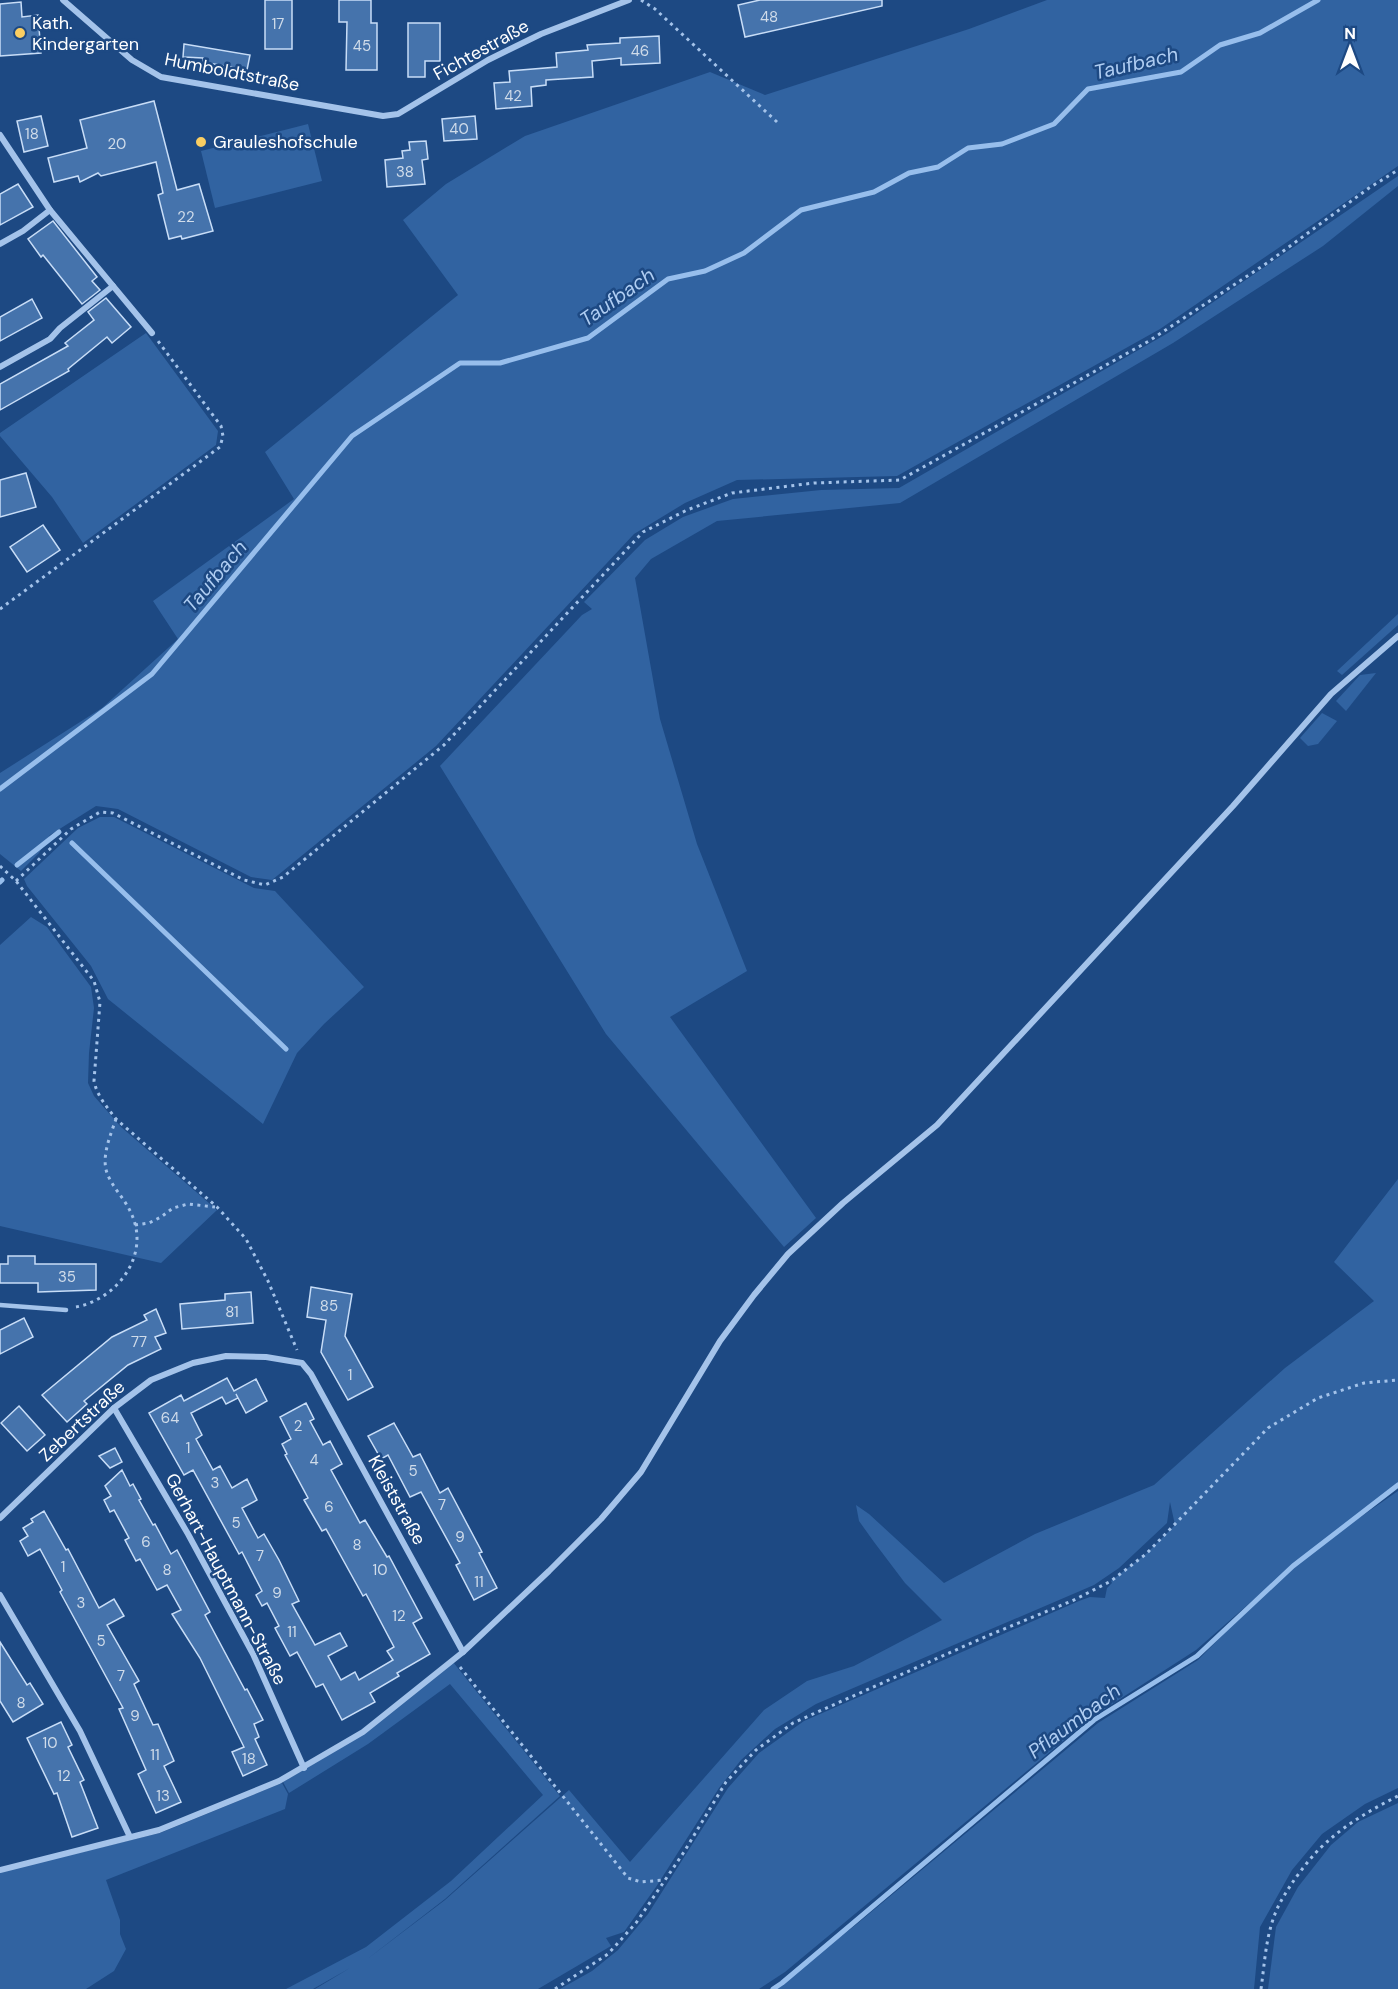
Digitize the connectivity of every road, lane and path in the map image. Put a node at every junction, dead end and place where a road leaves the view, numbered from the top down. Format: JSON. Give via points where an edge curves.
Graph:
{"nodes":[{"id":1,"x":63,"y":0,"type":"edge"},
{"id":2,"x":629,"y":0,"type":"edge"},
{"id":3,"x":641,"y":0,"type":"edge"},
{"id":4,"x":383,"y":116,"type":"joint"},
{"id":5,"x":777,"y":122,"type":"dead end"},
{"id":6,"x":0,"y":135,"type":"edge"},
{"id":7,"x":1398,"y":170,"type":"edge"},
{"id":8,"x":50,"y":210,"type":"junction"},
{"id":9,"x":0,"y":244,"type":"edge"},
{"id":10,"x":113,"y":286,"type":"junction"},
{"id":11,"x":152,"y":333,"type":"joint"},
{"id":12,"x":0,"y":367,"type":"edge"},
{"id":13,"x":0,"y":609,"type":"edge"},
{"id":14,"x":1398,"y":636,"type":"edge"},
{"id":15,"x":0,"y":866,"type":"edge"},
{"id":16,"x":16,"y":880,"type":"junction"},
{"id":17,"x":116,"y":1119,"type":"junction"},
{"id":18,"x":217,"y":1207,"type":"junction"},
{"id":19,"x":135,"y":1225,"type":"junction"},
{"id":20,"x":0,"y":1305,"type":"edge"},
{"id":21,"x":66,"y":1310,"type":"joint"},
{"id":22,"x":302,"y":1363,"type":"junction"},
{"id":23,"x":1398,"y":1380,"type":"edge"},
{"id":24,"x":114,"y":1408,"type":"junction"},
{"id":25,"x":0,"y":1518,"type":"edge"},
{"id":26,"x":0,"y":1595,"type":"edge"},
{"id":27,"x":463,"y":1652,"type":"junction"},
{"id":28,"x":453,"y":1659,"type":"junction"},
{"id":29,"x":304,"y":1768,"type":"junction"},
{"id":30,"x":1398,"y":1796,"type":"edge"},
{"id":31,"x":130,"y":1837,"type":"junction"},
{"id":32,"x":0,"y":1870,"type":"edge"},
{"id":33,"x":665,"y":1880,"type":"junction"},
{"id":34,"x":555,"y":1989,"type":"edge"},
{"id":35,"x":1261,"y":1989,"type":"edge"}],
"edges":[{"from":1,"to":4,"type":"street","name":"Humboldtstraße","via":[[132,60],[161,77]]},
{"from":2,"to":4,"type":"street","name":"Fichtestraße","via":[[541,34],[488,60],[398,114]]},
{"from":3,"to":5,"type":"path"},
{"from":6,"to":8,"type":"street"},
{"from":7,"to":16,"type":"path","via":[[1149,341],[900,480],[814,483],[732,493],[643,532],[444,745],[283,877],[266,885],[244,880],[113,813],[100,812],[71,829]]},
{"from":8,"to":9,"type":"street"},
{"from":8,"to":10,"type":"street"},
{"from":10,"to":11,"type":"street"},
{"from":10,"to":12,"type":"street","via":[[50,339]]},
{"from":11,"to":13,"type":"path","via":[[221,426],[220,447]]},
{"from":14,"to":27,"type":"street","via":[[1331,694],[937,1125],[789,1254],[720,1341],[641,1472],[602,1519]]},
{"from":15,"to":16,"type":"path"},
{"from":16,"to":17,"type":"path","via":[[94,981],[100,1002],[94,1081]]},
{"from":17,"to":18,"type":"path"},
{"from":17,"to":19,"type":"path","via":[[107,1150],[107,1172]]},
{"from":18,"to":19,"type":"path","via":[[188,1204],[149,1223]]},
{"from":18,"to":22,"type":"path","via":[[246,1239]]},
{"from":19,"to":21,"type":"path","via":[[136,1251],[131,1269],[120,1283],[82,1306]]},
{"from":20,"to":21,"type":"lane"},
{"from":22,"to":24,"type":"street","name":"Zebertstraße","via":[[226,1356],[193,1363],[151,1380]]},
{"from":22,"to":27,"type":"street","name":"Kleiststraße"},
{"from":23,"to":33,"type":"path","via":[[1364,1383],[1318,1398],[1268,1428],[1146,1554],[1111,1581],[793,1723],[756,1750],[726,1782]]},
{"from":24,"to":25,"type":"street","name":"Zebertstraße"},
{"from":24,"to":29,"type":"street","name":"Gerhart-Hauptmann-Straße","via":[[253,1654]]},
{"from":26,"to":31,"type":"street","via":[[80,1731]]},
{"from":27,"to":28,"type":"street"},
{"from":28,"to":29,"type":"street","via":[[363,1732]]},
{"from":28,"to":33,"type":"path","via":[[628,1878],[641,1882]]},
{"from":29,"to":31,"type":"street","via":[[159,1830]]},
{"from":30,"to":35,"type":"path","via":[[1327,1841],[1303,1870],[1279,1904],[1267,1942]]},
{"from":31,"to":32,"type":"street"},
{"from":33,"to":34,"type":"path","via":[[636,1923],[608,1954]]}]}
